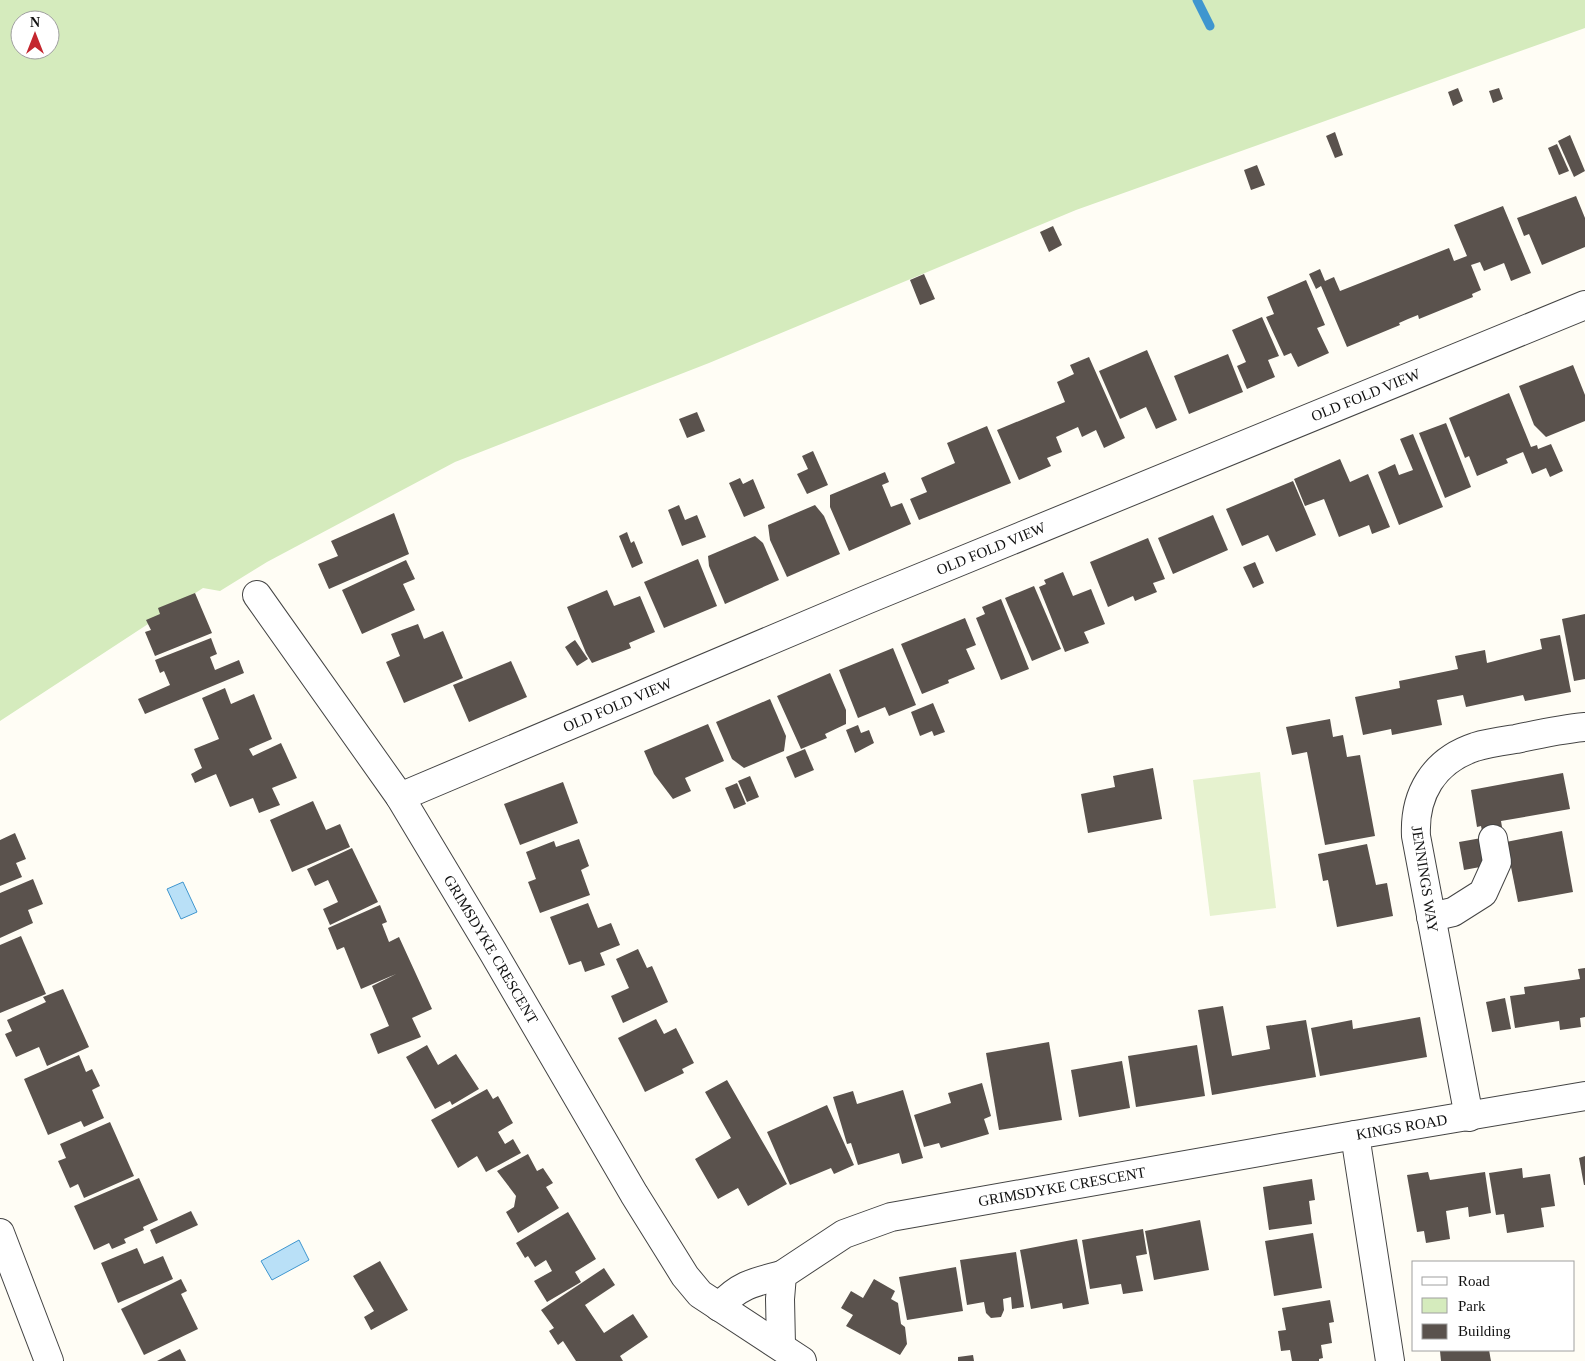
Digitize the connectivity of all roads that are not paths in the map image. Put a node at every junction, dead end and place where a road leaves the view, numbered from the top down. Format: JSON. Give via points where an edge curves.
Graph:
{"nodes":[{"id":1,"x":1585,"y":305,"type":"edge"},
{"id":2,"x":257,"y":595,"type":"dead end"},
{"id":3,"x":1585,"y":727,"type":"edge"},
{"id":4,"x":400,"y":797,"type":"junction"},
{"id":5,"x":1493,"y":839,"type":"dead end"},
{"id":6,"x":1431,"y":917,"type":"junction"},
{"id":7,"x":1585,"y":1096,"type":"edge"},
{"id":8,"x":1469,"y":1117,"type":"junction"},
{"id":9,"x":1355,"y":1135,"type":"junction"},
{"id":10,"x":0,"y":1233,"type":"edge"},
{"id":11,"x":782,"y":1275,"type":"junction"},
{"id":12,"x":719,"y":1306,"type":"junction"},
{"id":13,"x":792,"y":1353,"type":"edge"},
{"id":14,"x":49,"y":1361,"type":"edge"},
{"id":15,"x":1390,"y":1361,"type":"edge"}],
"edges":[{"from":1,"to":4,"type":"street","name":"OLD FOLD VIEW","via":[[866,600]]},
{"from":2,"to":4,"type":"street","name":"GRIMSDYKE CRESCENT"},
{"from":3,"to":6,"type":"street","name":"JENNINGS WAY","via":[[1475,747],[1452,757],[1434,774],[1421,795],[1415,815]]},
{"from":4,"to":12,"type":"street","name":"GRIMSDYKE CRESCENT","via":[[680,1268],[700,1294]]},
{"from":5,"to":6,"type":"street","via":[[1497,862],[1483,893],[1453,912]]},
{"from":6,"to":8,"type":"street","name":"JENNINGS WAY"},
{"from":7,"to":8,"type":"street","name":"KINGS ROAD"},
{"from":8,"to":9,"type":"street","name":"KINGS ROAD"},
{"from":9,"to":11,"type":"street","name":"GRIMSDYKE CRESCENT","via":[[891,1217],[844,1234]]},
{"from":9,"to":15,"type":"street","name":"KINGS ROAD"},
{"from":10,"to":14,"type":"street"},
{"from":11,"to":12,"type":"street","name":"GRIMSDYKE CRESCENT","via":[[733,1292]]},
{"from":11,"to":13,"type":"street","name":"GRIMSDYKE CRESCENT","via":[[780,1299]]},
{"from":12,"to":13,"type":"street","name":"GRIMSDYKE CRESCENT"}]}
